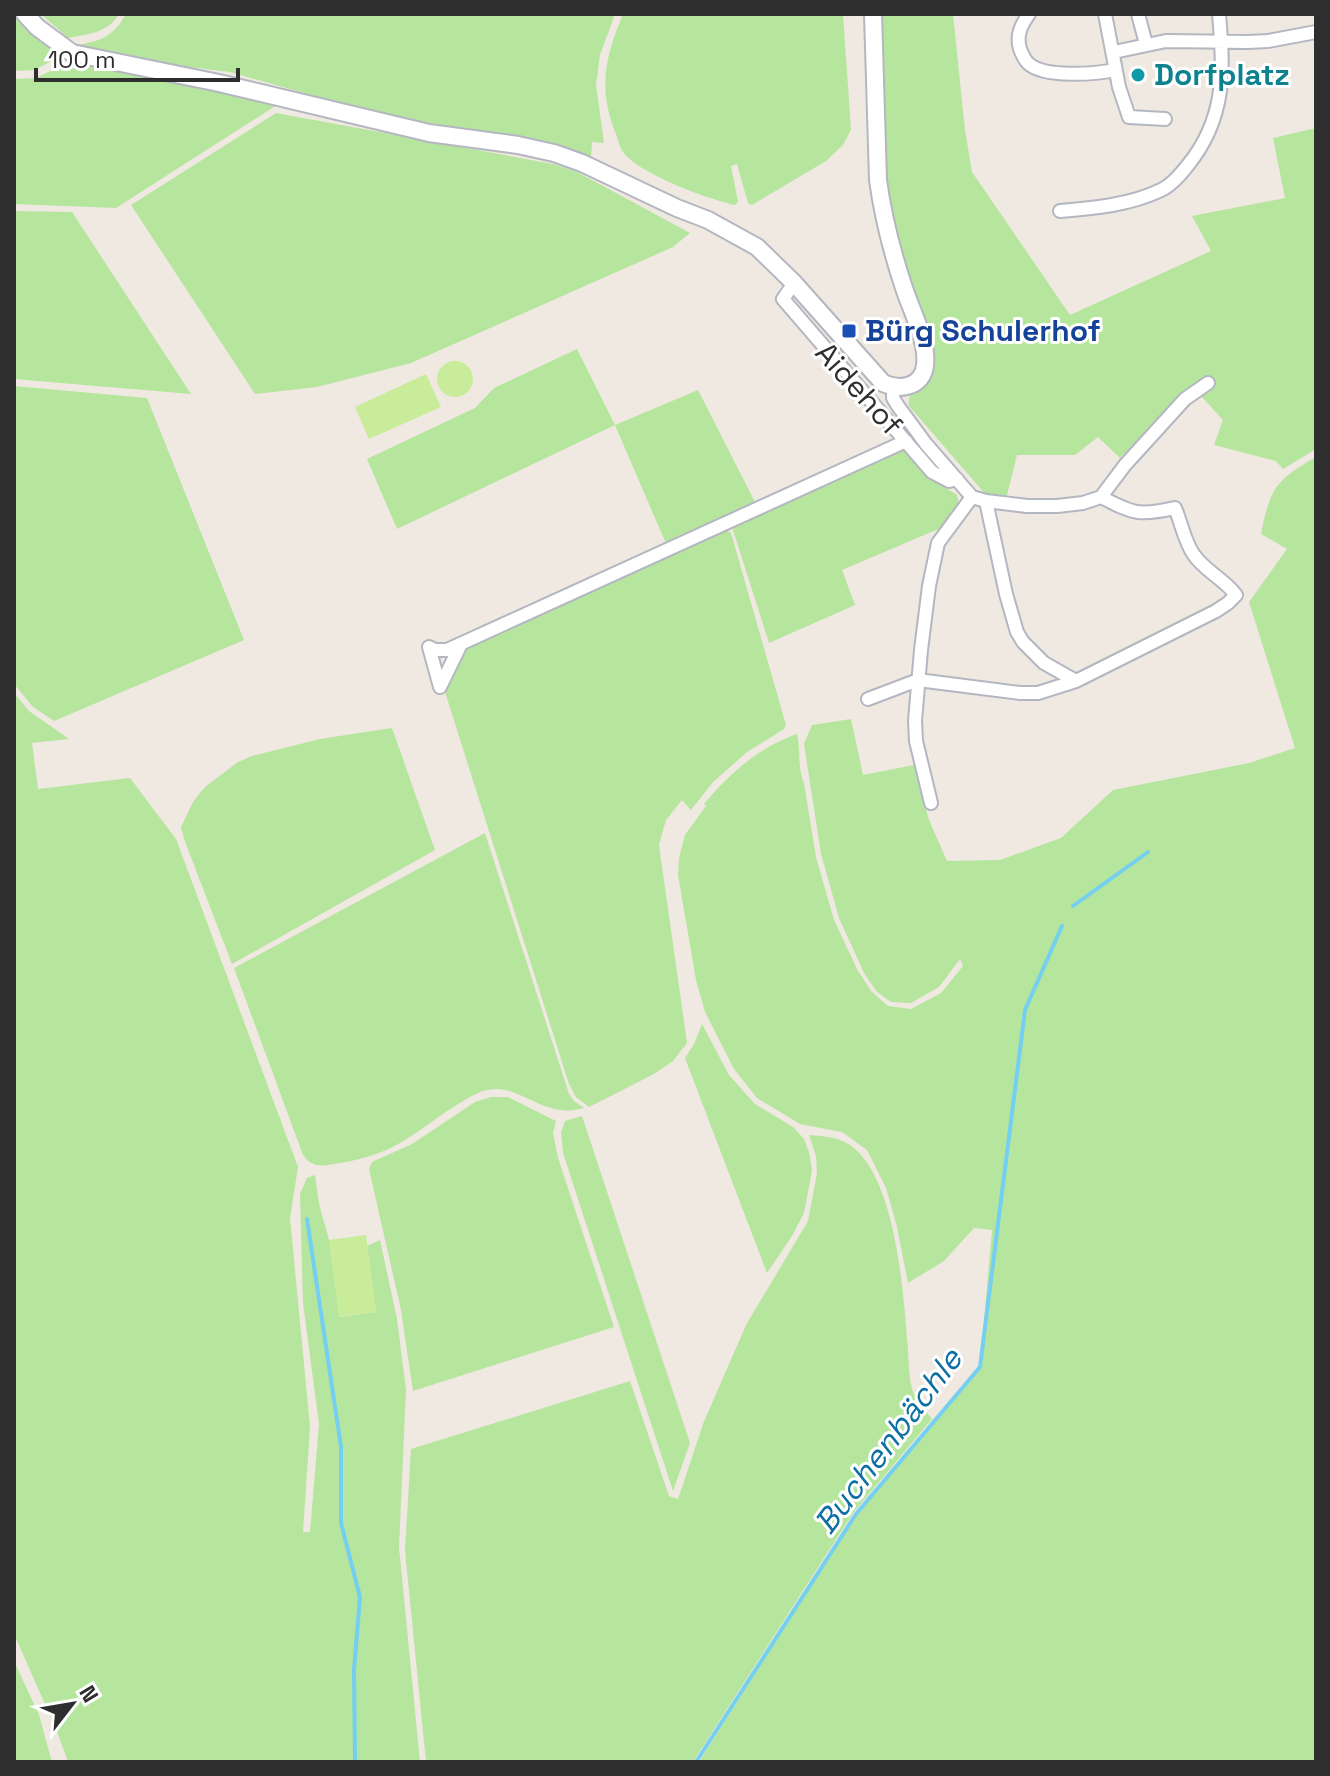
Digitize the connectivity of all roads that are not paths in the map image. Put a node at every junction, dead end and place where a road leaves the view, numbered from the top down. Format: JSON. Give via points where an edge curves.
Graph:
{"nodes":[{"id":1,"x":25,"y":14,"type":"edge"},
{"id":2,"x":873,"y":14,"type":"edge"},
{"id":3,"x":1029,"y":14,"type":"edge"},
{"id":4,"x":1105,"y":14,"type":"edge"},
{"id":5,"x":1138,"y":14,"type":"edge"},
{"id":6,"x":1219,"y":14,"type":"edge"},
{"id":7,"x":1316,"y":32,"type":"edge"},
{"id":8,"x":1222,"y":41,"type":"junction"},
{"id":9,"x":1146,"y":44,"type":"junction"},
{"id":10,"x":1114,"y":52,"type":"junction"},
{"id":11,"x":1115,"y":70,"type":"junction"},
{"id":12,"x":1165,"y":119,"type":"dead end"},
{"id":13,"x":1060,"y":211,"type":"dead end"},
{"id":14,"x":794,"y":283,"type":"junction"},
{"id":15,"x":1208,"y":383,"type":"dead end"},
{"id":16,"x":893,"y":387,"type":"junction"},
{"id":17,"x":906,"y":441,"type":"junction"},
{"id":18,"x":957,"y":479,"type":"junction"},
{"id":19,"x":972,"y":497,"type":"junction"},
{"id":20,"x":1101,"y":497,"type":"junction"},
{"id":21,"x":986,"y":501,"type":"junction"},
{"id":22,"x":461,"y":644,"type":"dead end"},
{"id":23,"x":918,"y":680,"type":"junction"},
{"id":24,"x":1076,"y":681,"type":"junction"},
{"id":25,"x":868,"y":699,"type":"dead end"},
{"id":26,"x":931,"y":803,"type":"dead end"}],
"edges":[{"from":1,"to":14,"type":"street","via":[[72,53],[429,133],[554,153],[739,236]]},
{"from":2,"to":16,"type":"street","via":[[881,199],[926,363],[916,382]]},
{"from":3,"to":11,"type":"street","via":[[1017,36],[1027,63],[1077,75]]},
{"from":4,"to":10,"type":"street"},
{"from":5,"to":9,"type":"street"},
{"from":6,"to":8,"type":"street"},
{"from":7,"to":8,"type":"street","via":[[1268,41]]},
{"from":8,"to":9,"type":"street"},
{"from":8,"to":13,"type":"street","via":[[1219,106],[1199,152],[1180,175],[1141,198]]},
{"from":9,"to":10,"type":"street"},
{"from":10,"to":11,"type":"street"},
{"from":11,"to":12,"type":"street","via":[[1129,117]]},
{"from":14,"to":16,"type":"street","via":[[883,383]]},
{"from":14,"to":17,"type":"street","name":"Aidehof","via":[[783,299]]},
{"from":15,"to":20,"type":"street","via":[[1185,399]]},
{"from":16,"to":18,"type":"street","via":[[898,406]]},
{"from":17,"to":18,"type":"street","name":"Aidehof","via":[[932,472],[949,481]]},
{"from":17,"to":22,"type":"street"},
{"from":18,"to":19,"type":"street"},
{"from":19,"to":21,"type":"street"},
{"from":19,"to":23,"type":"street","via":[[938,543]]},
{"from":20,"to":21,"type":"street","via":[[1057,506]]},
{"from":20,"to":24,"type":"street","via":[[1135,513],[1175,508],[1193,554],[1236,595],[1216,611]]},
{"from":21,"to":24,"type":"street","via":[[1017,632],[1044,663]]},
{"from":23,"to":24,"type":"street","via":[[1020,693]]},
{"from":23,"to":25,"type":"street"},
{"from":23,"to":26,"type":"street","via":[[916,741]]}]}
